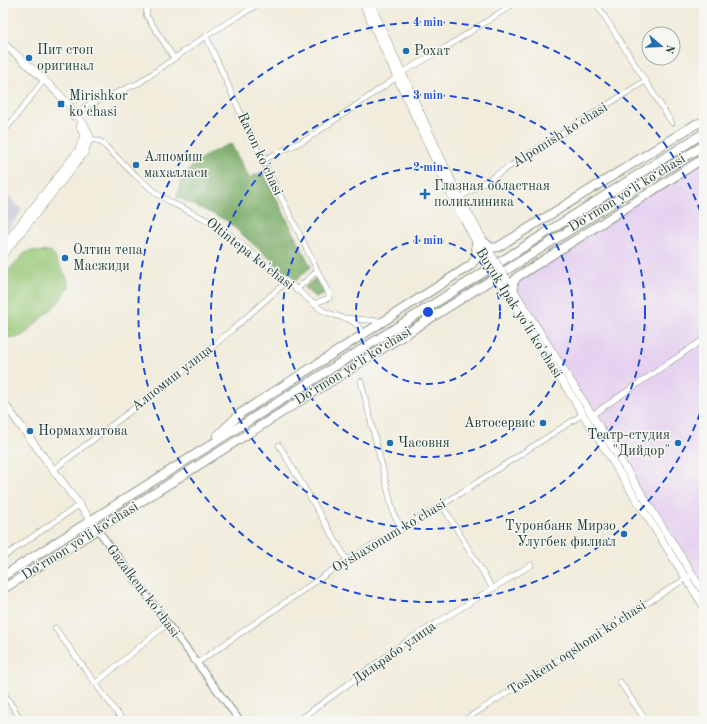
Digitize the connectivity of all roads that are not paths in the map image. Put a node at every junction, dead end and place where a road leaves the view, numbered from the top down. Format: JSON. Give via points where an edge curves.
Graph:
{"nodes":[{"id":1,"x":152,"y":3,"type":"edge"},
{"id":2,"x":260,"y":3,"type":"edge"},
{"id":3,"x":363,"y":3,"type":"edge"},
{"id":4,"x":370,"y":3,"type":"edge"},
{"id":5,"x":515,"y":3,"type":"edge"},
{"id":6,"x":596,"y":3,"type":"edge"},
{"id":7,"x":206,"y":36,"type":"junction"},
{"id":8,"x":3,"y":43,"type":"edge"},
{"id":9,"x":3,"y":48,"type":"edge"},
{"id":10,"x":174,"y":58,"type":"junction"},
{"id":11,"x":398,"y":74,"type":"junction"},
{"id":12,"x":645,"y":81,"type":"junction"},
{"id":13,"x":43,"y":82,"type":"junction"},
{"id":14,"x":74,"y":116,"type":"junction"},
{"id":15,"x":704,"y":122,"type":"edge"},
{"id":16,"x":672,"y":123,"type":"dead end"},
{"id":17,"x":3,"y":133,"type":"edge"},
{"id":18,"x":704,"y":133,"type":"edge"},
{"id":19,"x":87,"y":137,"type":"junction"},
{"id":20,"x":704,"y":145,"type":"edge"},
{"id":21,"x":704,"y":158,"type":"edge"},
{"id":22,"x":263,"y":160,"type":"junction"},
{"id":23,"x":457,"y":200,"type":"junction"},
{"id":24,"x":19,"y":230,"type":"junction"},
{"id":25,"x":479,"y":242,"type":"junction"},
{"id":26,"x":3,"y":246,"type":"edge"},
{"id":27,"x":3,"y":254,"type":"edge"},
{"id":28,"x":317,"y":271,"type":"junction"},
{"id":29,"x":503,"y":280,"type":"junction"},
{"id":30,"x":286,"y":282,"type":"junction"},
{"id":31,"x":296,"y":290,"type":"junction"},
{"id":32,"x":514,"y":292,"type":"junction"},
{"id":33,"x":313,"y":304,"type":"junction"},
{"id":34,"x":347,"y":319,"type":"junction"},
{"id":35,"x":381,"y":321,"type":"junction"},
{"id":36,"x":363,"y":333,"type":"junction"},
{"id":37,"x":704,"y":339,"type":"edge"},
{"id":38,"x":361,"y":381,"type":"dead end"},
{"id":39,"x":3,"y":402,"type":"edge"},
{"id":40,"x":587,"y":414,"type":"junction"},
{"id":41,"x":279,"y":445,"type":"dead end"},
{"id":42,"x":206,"y":447,"type":"junction"},
{"id":43,"x":53,"y":470,"type":"junction"},
{"id":44,"x":79,"y":505,"type":"junction"},
{"id":45,"x":442,"y":505,"type":"junction"},
{"id":46,"x":91,"y":521,"type":"junction"},
{"id":47,"x":402,"y":528,"type":"junction"},
{"id":48,"x":98,"y":530,"type":"junction"},
{"id":49,"x":3,"y":557,"type":"edge"},
{"id":50,"x":347,"y":560,"type":"junction"},
{"id":51,"x":531,"y":565,"type":"dead end"},
{"id":52,"x":3,"y":576,"type":"edge"},
{"id":53,"x":689,"y":576,"type":"junction"},
{"id":54,"x":3,"y":589,"type":"edge"},
{"id":55,"x":493,"y":589,"type":"junction"},
{"id":56,"x":704,"y":594,"type":"edge"},
{"id":57,"x":704,"y":607,"type":"edge"},
{"id":58,"x":167,"y":624,"type":"junction"},
{"id":59,"x":56,"y":628,"type":"dead end"},
{"id":60,"x":197,"y":663,"type":"junction"},
{"id":61,"x":96,"y":682,"type":"junction"},
{"id":62,"x":620,"y":682,"type":"dead end"},
{"id":63,"x":3,"y":692,"type":"edge"},
{"id":64,"x":22,"y":721,"type":"edge"},
{"id":65,"x":123,"y":721,"type":"edge"},
{"id":66,"x":240,"y":721,"type":"edge"},
{"id":67,"x":298,"y":721,"type":"edge"},
{"id":68,"x":463,"y":721,"type":"edge"},
{"id":69,"x":646,"y":721,"type":"edge"}],
"edges":[{"from":1,"to":10,"type":"street","via":[[146,8],[146,15]]},
{"from":2,"to":7,"type":"street"},
{"from":3,"to":11,"type":"main road","name":"Buyuk Ipak yo'li ko'chasi"},
{"from":4,"to":11,"type":"main road","name":"Buyuk Ipak yo'li ko'chasi"},
{"from":5,"to":11,"type":"street","via":[[445,48]]},
{"from":6,"to":12,"type":"street"},
{"from":7,"to":10,"type":"street"},
{"from":7,"to":22,"type":"street","name":"Ravon ko'chasi"},
{"from":8,"to":13,"type":"main road"},
{"from":9,"to":13,"type":"main road"},
{"from":10,"to":14,"type":"street","via":[[139,83],[86,106]]},
{"from":11,"to":22,"type":"street","via":[[393,80],[307,138]]},
{"from":11,"to":23,"type":"main road","name":"Buyuk Ipak yo'li ko'chasi"},
{"from":12,"to":16,"type":"street"},
{"from":12,"to":23,"type":"street","name":"Alpomish ko'chasi"},
{"from":13,"to":14,"type":"main road"},
{"from":13,"to":17,"type":"street"},
{"from":14,"to":19,"type":"main road","via":[[86,126]]},
{"from":15,"to":25,"type":"main road","via":[[696,124],[498,247],[491,248]]},
{"from":18,"to":42,"type":"main road","name":"Do‘rmon yo‘li ko‘chasi"},
{"from":19,"to":24,"type":"main road","via":[[84,153]]},
{"from":19,"to":30,"type":"street","name":"Oltintepa ko'chasi","via":[[101,142],[135,175],[172,204],[218,226]]},
{"from":20,"to":48,"type":"main road","name":"Do‘rmon yo‘li ko‘chasi"},
{"from":21,"to":32,"type":"main road","via":[[517,277],[513,283]]},
{"from":22,"to":28,"type":"street","name":"Ravon ko'chasi"},
{"from":23,"to":25,"type":"main road","name":"Buyuk Ipak yo'li ko'chasi"},
{"from":24,"to":26,"type":"main road"},
{"from":24,"to":27,"type":"main road"},
{"from":25,"to":29,"type":"main road","name":"Buyuk Ipak yo'li ko'chasi","bridge":true},
{"from":25,"to":35,"type":"main road","via":[[477,257],[471,265]]},
{"from":28,"to":31,"type":"street"},
{"from":28,"to":33,"type":"street","name":"Ravon ko'chasi","via":[[329,296]]},
{"from":29,"to":32,"type":"main road","name":"Buyuk Ipak yo'li ko'chasi"},
{"from":29,"to":40,"type":"main road","name":"Buyuk Ipak yo'li ko'chasi"},
{"from":30,"to":31,"type":"street","name":"Oltintepa ko'chasi"},
{"from":30,"to":43,"type":"street","name":"Алпомиш улица","via":[[183,371]]},
{"from":31,"to":33,"type":"street","name":"Oltintepa ko'chasi"},
{"from":32,"to":40,"type":"main road","name":"Buyuk Ipak yo'li ko'chasi"},
{"from":33,"to":34,"type":"street","name":"Oltintepa ko'chasi","via":[[329,314]]},
{"from":34,"to":35,"type":"street","name":"Oltintepa ko'chasi"},
{"from":34,"to":36,"type":"street","via":[[355,323]]},
{"from":35,"to":36,"type":"main road"},
{"from":36,"to":42,"type":"main road","via":[[240,412]]},
{"from":37,"to":40,"type":"street","name":"Oyshaxonum ko'chasi"},
{"from":38,"to":47,"type":"street","via":[[394,515]]},
{"from":39,"to":43,"type":"main road","name":"Gazalkent ko'chasi"},
{"from":40,"to":45,"type":"street","name":"Oyshaxonum ko'chasi"},
{"from":40,"to":53,"type":"main road","name":"Buyuk Ipak yo'li ko'chasi"},
{"from":41,"to":50,"type":"street"},
{"from":42,"to":46,"type":"main road","name":"Do‘rmon yo‘li ko‘chasi"},
{"from":43,"to":44,"type":"main road","name":"Gazalkent ko'chasi"},
{"from":44,"to":46,"type":"main road","name":"Gazalkent ko'chasi"},
{"from":44,"to":49,"type":"street"},
{"from":45,"to":47,"type":"street","name":"Oyshaxonum ko'chasi"},
{"from":45,"to":55,"type":"street"},
{"from":46,"to":48,"type":"main road","name":"Gazalkent ko'chasi"},
{"from":46,"to":52,"type":"main road","name":"Do‘rmon yo‘li ko‘chasi"},
{"from":47,"to":50,"type":"street","name":"Oyshaxonum ko'chasi"},
{"from":48,"to":54,"type":"main road","name":"Do‘rmon yo‘li ko‘chasi"},
{"from":48,"to":58,"type":"street","name":"Gazalkent ko'chasi"},
{"from":50,"to":60,"type":"street","name":"Oyshaxonum ko'chasi"},
{"from":51,"to":55,"type":"street","name":"Дильрабо улица"},
{"from":53,"to":56,"type":"main road","name":"Buyuk Ipak yo'li ko'chasi"},
{"from":53,"to":57,"type":"main road","name":"Buyuk Ipak yo'li ko'chasi"},
{"from":53,"to":68,"type":"street","name":"Toshkent oqshomi ko'chasi"},
{"from":55,"to":67,"type":"street","name":"Дильрабо улица","via":[[407,641]]},
{"from":58,"to":60,"type":"street","name":"Gazalkent ko'chasi"},
{"from":58,"to":61,"type":"street"},
{"from":59,"to":61,"type":"street"},
{"from":60,"to":66,"type":"street","name":"Gazalkent ko'chasi"},
{"from":61,"to":65,"type":"street"},
{"from":62,"to":69,"type":"street"},
{"from":63,"to":64,"type":"street"}]}
